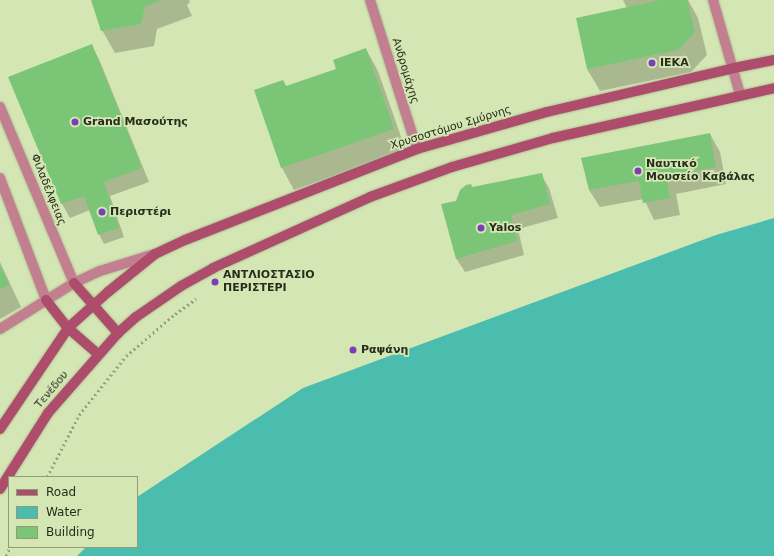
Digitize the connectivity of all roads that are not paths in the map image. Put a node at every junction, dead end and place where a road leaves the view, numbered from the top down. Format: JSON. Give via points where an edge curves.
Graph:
{"nodes":[{"id":1,"x":370,"y":0,"type":"edge"},
{"id":2,"x":713,"y":0,"type":"edge"},
{"id":3,"x":774,"y":60,"type":"edge"},
{"id":4,"x":734,"y":68,"type":"junction"},
{"id":5,"x":774,"y":88,"type":"edge"},
{"id":6,"x":740,"y":94,"type":"junction"},
{"id":7,"x":0,"y":107,"type":"edge"},
{"id":8,"x":417,"y":149,"type":"junction"},
{"id":9,"x":0,"y":178,"type":"edge"},
{"id":10,"x":155,"y":254,"type":"junction"},
{"id":11,"x":74,"y":283,"type":"junction"},
{"id":12,"x":46,"y":300,"type":"junction"},
{"id":13,"x":93,"y":305,"type":"junction"},
{"id":14,"x":68,"y":328,"type":"junction"},
{"id":15,"x":0,"y":329,"type":"edge"},
{"id":16,"x":118,"y":333,"type":"junction"},
{"id":17,"x":98,"y":354,"type":"junction"},
{"id":18,"x":0,"y":429,"type":"edge"},
{"id":19,"x":8,"y":476,"type":"edge"},
{"id":20,"x":8,"y":476,"type":"edge"},
{"id":21,"x":0,"y":489,"type":"edge"}],
"edges":[{"from":1,"to":8,"type":"street","name":"Ανδρομάχης"},
{"from":2,"to":4,"type":"street"},
{"from":3,"to":4,"type":"main road","name":"Χρυσοστόμου Σμύρνης"},
{"from":4,"to":6,"type":"street"},
{"from":4,"to":8,"type":"main road","name":"Χρυσοστόμου Σμύρνης","via":[[547,112]]},
{"from":5,"to":6,"type":"main road"},
{"from":6,"to":16,"type":"main road","name":"Τενέδου","via":[[553,138],[452,166],[370,197],[213,268],[181,286],[136,317]]},
{"from":7,"to":11,"type":"street","name":"Φιλαδέλφειας"},
{"from":8,"to":10,"type":"main road","name":"Χρυσοστόμου Σμύρνης"},
{"from":9,"to":12,"type":"street"},
{"from":10,"to":11,"type":"street","via":[[100,271]]},
{"from":10,"to":13,"type":"main road","name":"Χρυσοστόμου Σμύρνης"},
{"from":11,"to":12,"type":"street"},
{"from":11,"to":13,"type":"main road"},
{"from":12,"to":14,"type":"main road"},
{"from":12,"to":15,"type":"street"},
{"from":13,"to":14,"type":"main road","name":"Τενέδου"},
{"from":13,"to":16,"type":"main road"},
{"from":14,"to":17,"type":"main road"},
{"from":14,"to":18,"type":"main road","name":"Τενέδου"},
{"from":16,"to":17,"type":"main road","name":"Τενέδου"},
{"from":17,"to":20,"type":"main road","name":"Τενέδου","via":[[48,413]]},
{"from":19,"to":21,"type":"main road","name":"Τενέδου"}]}
